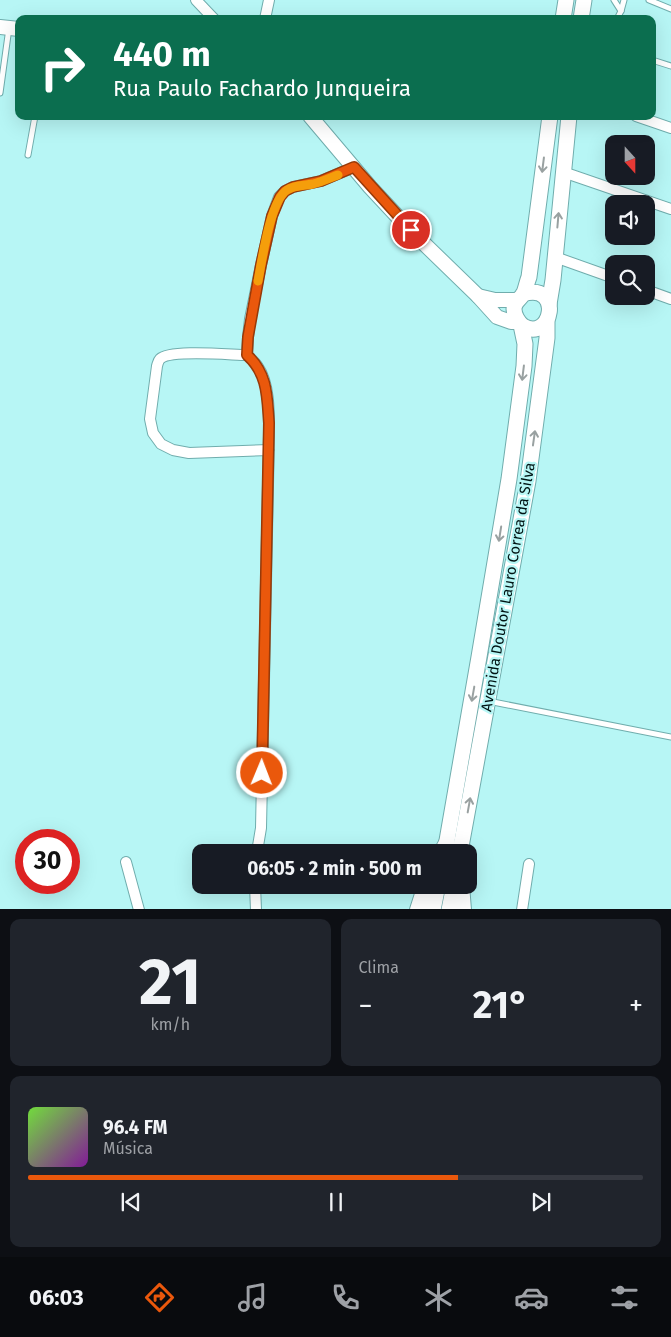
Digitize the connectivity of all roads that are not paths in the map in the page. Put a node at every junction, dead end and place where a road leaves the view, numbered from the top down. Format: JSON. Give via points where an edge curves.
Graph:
{"nodes":[{"id":1,"x":196,"y":0,"type":"edge"},
{"id":2,"x":269,"y":0,"type":"edge"},
{"id":3,"x":566,"y":0,"type":"edge"},
{"id":4,"x":584,"y":0,"type":"edge"},
{"id":5,"x":614,"y":0,"type":"edge"},
{"id":6,"x":624,"y":0,"type":"edge"},
{"id":7,"x":649,"y":0,"type":"edge"},
{"id":8,"x":671,"y":9,"type":"edge"},
{"id":9,"x":621,"y":11,"type":"junction"},
{"id":10,"x":210,"y":15,"type":"edge"},
{"id":11,"x":266,"y":15,"type":"edge"},
{"id":12,"x":564,"y":15,"type":"edge"},
{"id":13,"x":582,"y":15,"type":"edge"},
{"id":14,"x":619,"y":15,"type":"edge"},
{"id":15,"x":9,"y":28,"type":"edge"},
{"id":16,"x":656,"y":61,"type":"edge"},
{"id":17,"x":671,"y":66,"type":"edge"},
{"id":18,"x":0,"y":93,"type":"edge"},
{"id":19,"x":33,"y":120,"type":"edge"},
{"id":20,"x":313,"y":120,"type":"edge"},
{"id":21,"x":549,"y":120,"type":"edge"},
{"id":22,"x":569,"y":120,"type":"edge"},
{"id":23,"x":648,"y":120,"type":"edge"},
{"id":24,"x":671,"y":128,"type":"edge"},
{"id":25,"x":28,"y":155,"type":"dead end"},
{"id":26,"x":354,"y":167,"type":"junction"},
{"id":27,"x":563,"y":172,"type":"junction"},
{"id":28,"x":671,"y":210,"type":"edge"},
{"id":29,"x":555,"y":257,"type":"junction"},
{"id":30,"x":605,"y":275,"type":"edge"},
{"id":31,"x":655,"y":293,"type":"edge"},
{"id":32,"x":478,"y":296,"type":"junction"},
{"id":33,"x":520,"y":297,"type":"junction"},
{"id":34,"x":671,"y":299,"type":"edge"},
{"id":35,"x":549,"y":304,"type":"junction"},
{"id":36,"x":547,"y":320,"type":"junction"},
{"id":37,"x":520,"y":323,"type":"junction"},
{"id":38,"x":247,"y":355,"type":"junction"},
{"id":39,"x":269,"y":450,"type":"junction"},
{"id":40,"x":488,"y":701,"type":"junction"},
{"id":41,"x":671,"y":737,"type":"edge"},
{"id":42,"x":258,"y":844,"type":"edge"},
{"id":43,"x":450,"y":844,"type":"edge"},
{"id":44,"x":451,"y":844,"type":"edge"},
{"id":45,"x":126,"y":862,"type":"dead end"},
{"id":46,"x":529,"y":864,"type":"dead end"},
{"id":47,"x":255,"y":894,"type":"edge"},
{"id":48,"x":423,"y":894,"type":"edge"},
{"id":49,"x":436,"y":894,"type":"edge"},
{"id":50,"x":452,"y":894,"type":"edge"},
{"id":51,"x":461,"y":894,"type":"edge"},
{"id":52,"x":138,"y":909,"type":"edge"},
{"id":53,"x":256,"y":909,"type":"edge"},
{"id":54,"x":418,"y":909,"type":"edge"},
{"id":55,"x":433,"y":909,"type":"edge"},
{"id":56,"x":449,"y":909,"type":"edge"},
{"id":57,"x":462,"y":909,"type":"edge"},
{"id":58,"x":522,"y":909,"type":"edge"}],
"edges":[{"from":1,"to":10,"type":"street"},
{"from":2,"to":11,"type":"street"},
{"from":3,"to":12,"type":"main road"},
{"from":4,"to":13,"type":"main road"},
{"from":5,"to":9,"type":"lane"},
{"from":6,"to":9,"type":"lane"},
{"from":7,"to":8,"type":"lane"},
{"from":9,"to":14,"type":"lane"},
{"from":15,"to":18,"type":"lane"},
{"from":16,"to":17,"type":"lane"},
{"from":19,"to":25,"type":"lane"},
{"from":20,"to":26,"type":"street"},
{"from":21,"to":33,"type":"main road","one_way":true,"via":[[529,278]]},
{"from":22,"to":27,"type":"main road"},
{"from":23,"to":24,"type":"street"},
{"from":26,"to":32,"type":"street","via":[[411,230]]},
{"from":26,"to":38,"type":"street","via":[[321,181],[293,187],[280,197],[272,216],[261,265]]},
{"from":27,"to":28,"type":"street"},
{"from":29,"to":27,"type":"main road","one_way":true},
{"from":29,"to":30,"type":"street"},
{"from":29,"to":35,"type":"main road"},
{"from":31,"to":34,"type":"street"},
{"from":32,"to":33,"type":"street","via":[[495,300]]},
{"from":32,"to":37,"type":"street","via":[[497,316]]},
{"from":33,"to":35,"type":"main road","via":[[538,293]]},
{"from":33,"to":37,"type":"main road","via":[[514,309]]},
{"from":35,"to":36,"type":"main road"},
{"from":36,"to":37,"type":"main road","via":[[536,328]]},
{"from":40,"to":36,"type":"main road","name":"Avenida Doutor Lauro Correa da Silva","one_way":true,"via":[[528,481]]},
{"from":37,"to":43,"type":"main road","name":"Avenida Doutor Lauro Correa da Silva","one_way":true,"via":[[525,344],[524,366],[509,479]]},
{"from":38,"to":39,"type":"street","via":[[258,365],[265,383]]},
{"from":38,"to":39,"type":"street","via":[[185,353],[160,358],[151,426],[161,444],[173,450],[189,453]]},
{"from":39,"to":42,"type":"street"},
{"from":40,"to":41,"type":"lane"},
{"from":44,"to":40,"type":"main road","name":"Avenida Doutor Lauro Correa da Silva","one_way":true},
{"from":45,"to":52,"type":"street"},
{"from":46,"to":58,"type":"street"},
{"from":47,"to":53,"type":"street"},
{"from":48,"to":54,"type":"main road"},
{"from":49,"to":55,"type":"main road"},
{"from":50,"to":56,"type":"main road"},
{"from":51,"to":57,"type":"main road"}]}
